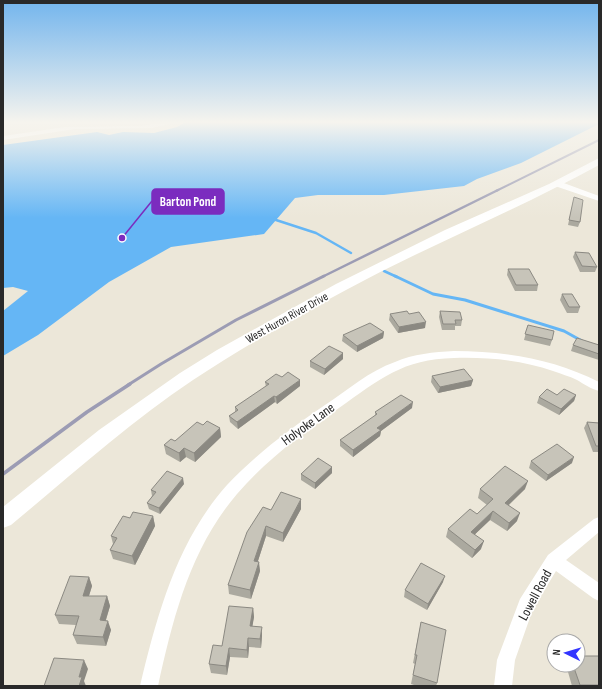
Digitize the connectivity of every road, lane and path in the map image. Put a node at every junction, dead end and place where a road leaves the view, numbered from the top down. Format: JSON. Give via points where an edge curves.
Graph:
{"nodes":[{"id":1,"x":599,"y":161,"type":"edge"},
{"id":2,"x":558,"y":184,"type":"junction"},
{"id":3,"x":599,"y":199,"type":"edge"},
{"id":4,"x":599,"y":387,"type":"edge"},
{"id":5,"x":3,"y":519,"type":"edge"},
{"id":6,"x":599,"y":523,"type":"edge"},
{"id":7,"x":554,"y":560,"type":"junction"},
{"id":8,"x":599,"y":593,"type":"edge"},
{"id":9,"x":149,"y":686,"type":"edge"},
{"id":10,"x":503,"y":686,"type":"edge"}],
"edges":[{"from":1,"to":2,"type":"street","name":"West Huron River Drive"},
{"from":2,"to":3,"type":"street"},
{"from":2,"to":5,"type":"street","name":"West Huron River Drive","via":[[449,233],[341,287],[224,354],[186,377],[106,434]]},
{"from":4,"to":9,"type":"street","name":"Holyoke Lane","via":[[567,372],[505,356],[451,354],[430,357],[408,361],[376,375],[264,456],[232,490],[204,527],[184,566],[165,618]]},
{"from":6,"to":7,"type":"street","name":"Lowell Road"},
{"from":7,"to":8,"type":"street"},
{"from":7,"to":10,"type":"street","name":"Lowell Road","via":[[526,605],[506,660]]}]}
